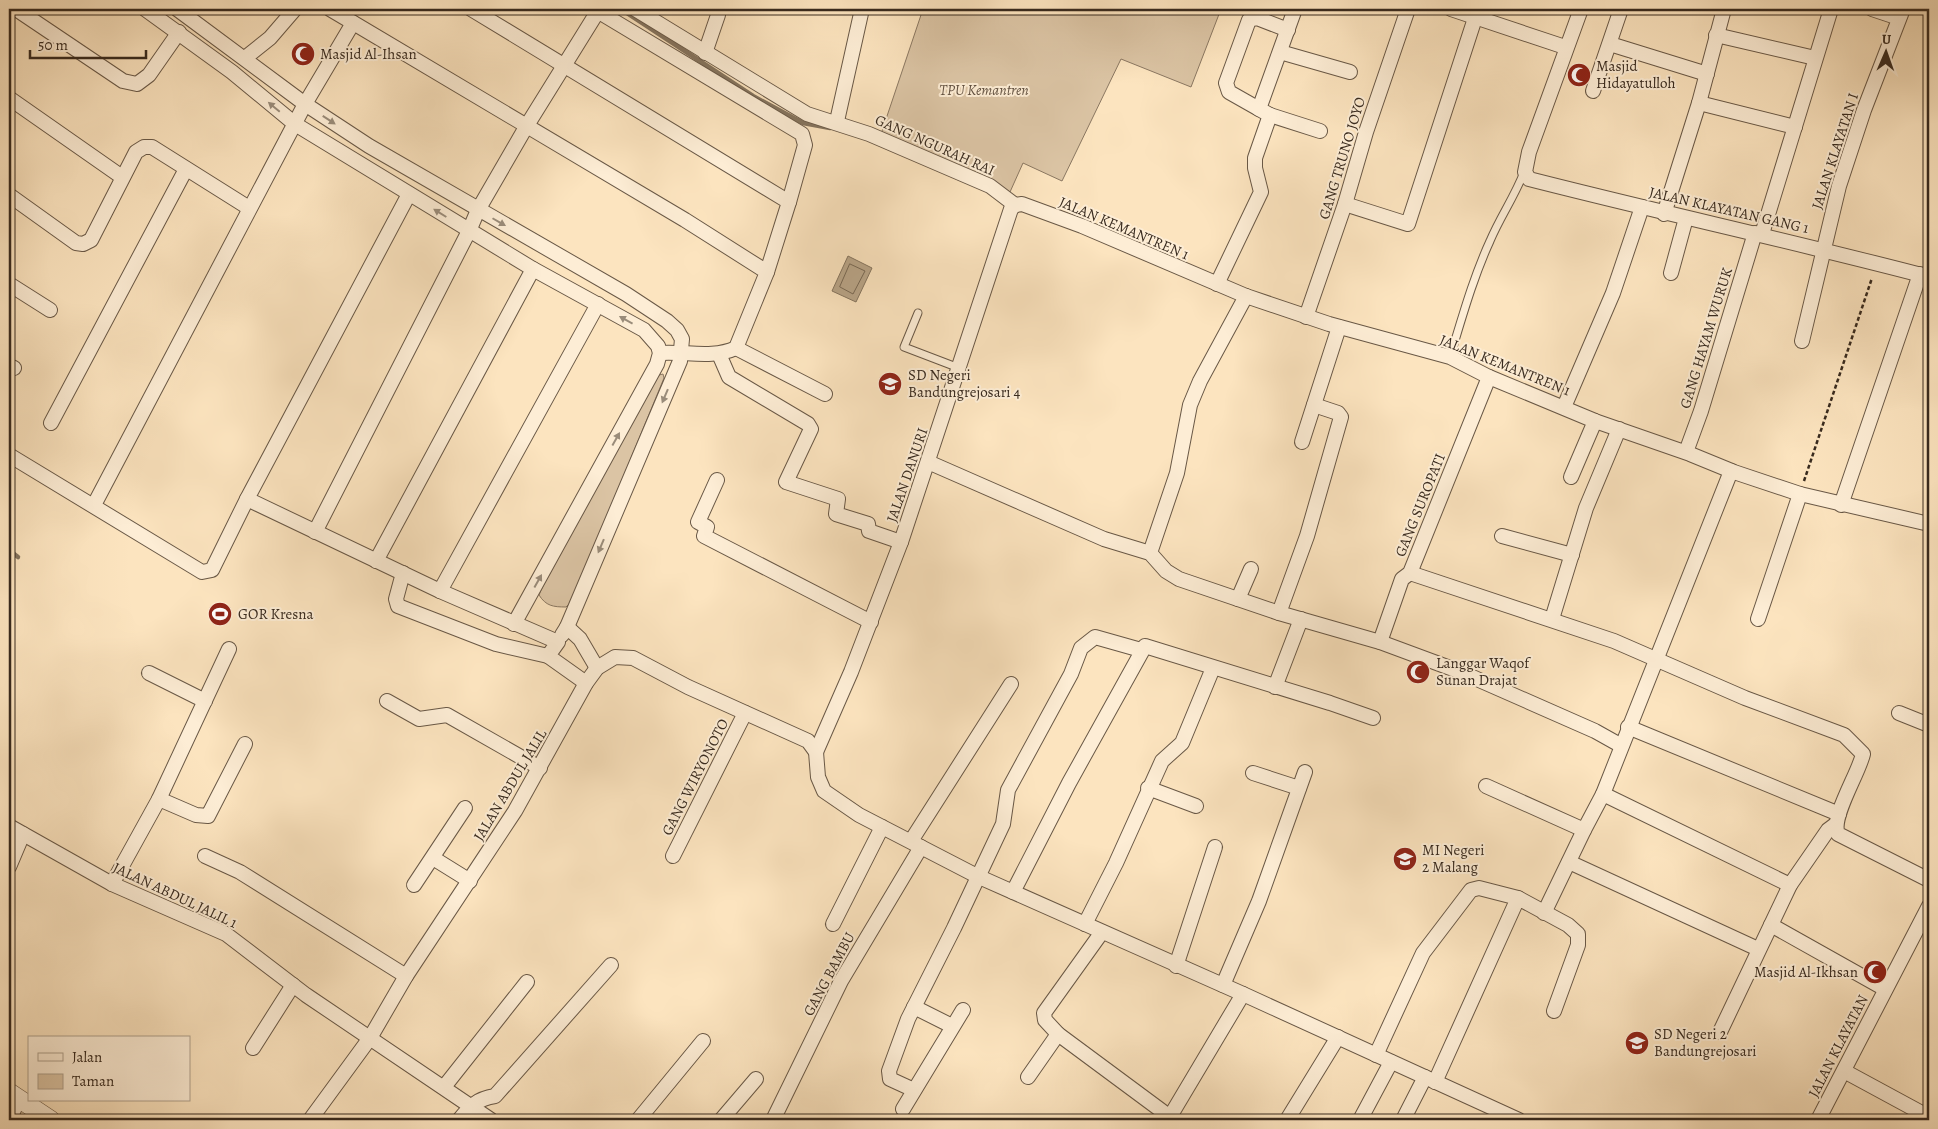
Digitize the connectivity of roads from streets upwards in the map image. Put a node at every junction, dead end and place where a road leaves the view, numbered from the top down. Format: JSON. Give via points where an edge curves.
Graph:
{"nodes":[{"id":1,"x":16,"y":9,"type":"edge"},
{"id":2,"x":144,"y":9,"type":"edge"},
{"id":3,"x":177,"y":9,"type":"edge"},
{"id":4,"x":295,"y":9,"type":"edge"},
{"id":5,"x":330,"y":9,"type":"edge"},
{"id":6,"x":471,"y":9,"type":"edge"},
{"id":7,"x":635,"y":9,"type":"edge"},
{"id":8,"x":862,"y":9,"type":"edge"},
{"id":9,"x":1295,"y":9,"type":"edge"},
{"id":10,"x":1408,"y":9,"type":"edge"},
{"id":11,"x":1451,"y":9,"type":"edge"},
{"id":12,"x":1581,"y":9,"type":"edge"},
{"id":13,"x":1621,"y":9,"type":"edge"},
{"id":14,"x":1724,"y":9,"type":"edge"},
{"id":15,"x":1831,"y":9,"type":"edge"},
{"id":16,"x":1872,"y":9,"type":"edge"},
{"id":17,"x":596,"y":10,"type":"edge"},
{"id":18,"x":1477,"y":13,"type":"edge"},
{"id":19,"x":1901,"y":14,"type":"edge"},
{"id":20,"x":718,"y":15,"type":"dead end"},
{"id":21,"x":353,"y":23,"type":"junction"},
{"id":22,"x":203,"y":30,"type":"junction"},
{"id":23,"x":1288,"y":30,"type":"junction"},
{"id":24,"x":179,"y":32,"type":"junction"},
{"id":25,"x":1716,"y":36,"type":"junction"},
{"id":26,"x":192,"y":42,"type":"junction"},
{"id":27,"x":1610,"y":44,"type":"junction"},
{"id":28,"x":1565,"y":47,"type":"junction"},
{"id":29,"x":1280,"y":52,"type":"junction"},
{"id":30,"x":705,"y":53,"type":"junction"},
{"id":31,"x":245,"y":58,"type":"junction"},
{"id":32,"x":1815,"y":58,"type":"junction"},
{"id":33,"x":565,"y":66,"type":"junction"},
{"id":34,"x":1350,"y":72,"type":"dead end"},
{"id":35,"x":1706,"y":74,"type":"junction"},
{"id":36,"x":1593,"y":92,"type":"dead end"},
{"id":37,"x":9,"y":98,"type":"edge"},
{"id":38,"x":1699,"y":103,"type":"junction"},
{"id":39,"x":305,"y":104,"type":"junction"},
{"id":40,"x":1264,"y":112,"type":"junction"},
{"id":41,"x":837,"y":122,"type":"junction"},
{"id":42,"x":295,"y":124,"type":"junction"},
{"id":43,"x":526,"y":127,"type":"junction"},
{"id":44,"x":1795,"y":127,"type":"junction"},
{"id":45,"x":1320,"y":131,"type":"dead end"},
{"id":46,"x":369,"y":146,"type":"junction"},
{"id":47,"x":358,"y":162,"type":"junction"},
{"id":48,"x":186,"y":169,"type":"junction"},
{"id":49,"x":122,"y":177,"type":"junction"},
{"id":50,"x":409,"y":194,"type":"junction"},
{"id":51,"x":9,"y":195,"type":"edge"},
{"id":52,"x":789,"y":202,"type":"junction"},
{"id":53,"x":1346,"y":204,"type":"junction"},
{"id":54,"x":1015,"y":205,"type":"junction"},
{"id":55,"x":1642,"y":207,"type":"junction"},
{"id":56,"x":249,"y":208,"type":"junction"},
{"id":57,"x":478,"y":210,"type":"junction"},
{"id":58,"x":1664,"y":214,"type":"junction"},
{"id":59,"x":1686,"y":218,"type":"junction"},
{"id":60,"x":469,"y":231,"type":"junction"},
{"id":61,"x":1759,"y":234,"type":"junction"},
{"id":62,"x":1823,"y":248,"type":"junction"},
{"id":63,"x":533,"y":269,"type":"junction"},
{"id":64,"x":767,"y":272,"type":"junction"},
{"id":65,"x":1671,"y":272,"type":"dead end"},
{"id":66,"x":1925,"y":275,"type":"edge"},
{"id":67,"x":9,"y":284,"type":"edge"},
{"id":68,"x":1217,"y":284,"type":"junction"},
{"id":69,"x":1246,"y":296,"type":"junction"},
{"id":70,"x":598,"y":304,"type":"junction"},
{"id":71,"x":50,"y":310,"type":"dead end"},
{"id":72,"x":1306,"y":317,"type":"junction"},
{"id":73,"x":1339,"y":327,"type":"junction"},
{"id":74,"x":1802,"y":341,"type":"dead end"},
{"id":75,"x":736,"y":348,"type":"junction"},
{"id":76,"x":682,"y":351,"type":"junction"},
{"id":77,"x":660,"y":353,"type":"junction"},
{"id":78,"x":719,"y":354,"type":"junction"},
{"id":79,"x":1489,"y":377,"type":"junction"},
{"id":80,"x":825,"y":394,"type":"dead end"},
{"id":81,"x":1314,"y":405,"type":"junction"},
{"id":82,"x":1564,"y":407,"type":"junction"},
{"id":83,"x":1595,"y":421,"type":"junction"},
{"id":84,"x":51,"y":423,"type":"dead end"},
{"id":85,"x":1619,"y":429,"type":"junction"},
{"id":86,"x":1302,"y":442,"type":"dead end"},
{"id":87,"x":1686,"y":452,"type":"junction"},
{"id":88,"x":9,"y":455,"type":"edge"},
{"id":89,"x":928,"y":462,"type":"junction"},
{"id":90,"x":1731,"y":471,"type":"junction"},
{"id":91,"x":1571,"y":477,"type":"dead end"},
{"id":92,"x":717,"y":480,"type":"dead end"},
{"id":93,"x":1800,"y":494,"type":"junction"},
{"id":94,"x":247,"y":499,"type":"junction"},
{"id":95,"x":94,"y":505,"type":"junction"},
{"id":96,"x":1842,"y":505,"type":"junction"},
{"id":97,"x":1929,"y":524,"type":"edge"},
{"id":98,"x":315,"y":532,"type":"junction"},
{"id":99,"x":1502,"y":536,"type":"dead end"},
{"id":100,"x":901,"y":542,"type":"junction"},
{"id":101,"x":1150,"y":554,"type":"junction"},
{"id":102,"x":1572,"y":555,"type":"junction"},
{"id":103,"x":376,"y":562,"type":"junction"},
{"id":104,"x":1251,"y":569,"type":"dead end"},
{"id":105,"x":1410,"y":573,"type":"junction"},
{"id":106,"x":402,"y":574,"type":"junction"},
{"id":107,"x":440,"y":591,"type":"junction"},
{"id":108,"x":1238,"y":599,"type":"junction"},
{"id":109,"x":1279,"y":613,"type":"junction"},
{"id":110,"x":1758,"y":618,"type":"dead end"},
{"id":111,"x":1301,"y":619,"type":"junction"},
{"id":112,"x":1552,"y":619,"type":"junction"},
{"id":113,"x":871,"y":622,"type":"junction"},
{"id":114,"x":514,"y":624,"type":"junction"},
{"id":115,"x":567,"y":627,"type":"junction"},
{"id":116,"x":558,"y":642,"type":"junction"},
{"id":117,"x":1380,"y":642,"type":"junction"},
{"id":118,"x":229,"y":649,"type":"dead end"},
{"id":119,"x":1141,"y":650,"type":"junction"},
{"id":120,"x":548,"y":656,"type":"junction"},
{"id":121,"x":1655,"y":658,"type":"junction"},
{"id":122,"x":597,"y":668,"type":"junction"},
{"id":123,"x":1213,"y":668,"type":"junction"},
{"id":124,"x":149,"y":673,"type":"dead end"},
{"id":125,"x":586,"y":683,"type":"junction"},
{"id":126,"x":1012,"y":684,"type":"dead end"},
{"id":127,"x":1275,"y":687,"type":"junction"},
{"id":128,"x":205,"y":701,"type":"junction"},
{"id":129,"x":386,"y":701,"type":"dead end"},
{"id":130,"x":745,"y":713,"type":"junction"},
{"id":131,"x":1899,"y":713,"type":"dead end"},
{"id":132,"x":1373,"y":718,"type":"dead end"},
{"id":133,"x":1929,"y":725,"type":"edge"},
{"id":134,"x":1628,"y":727,"type":"junction"},
{"id":135,"x":245,"y":744,"type":"dead end"},
{"id":136,"x":1620,"y":745,"type":"junction"},
{"id":137,"x":816,"y":752,"type":"junction"},
{"id":138,"x":540,"y":768,"type":"junction"},
{"id":139,"x":1305,"y":772,"type":"dead end"},
{"id":140,"x":1253,"y":773,"type":"dead end"},
{"id":141,"x":1486,"y":786,"type":"dead end"},
{"id":142,"x":1148,"y":788,"type":"junction"},
{"id":143,"x":1299,"y":788,"type":"junction"},
{"id":144,"x":1602,"y":794,"type":"junction"},
{"id":145,"x":159,"y":799,"type":"junction"},
{"id":146,"x":1196,"y":806,"type":"dead end"},
{"id":147,"x":465,"y":808,"type":"dead end"},
{"id":148,"x":1837,"y":819,"type":"junction"},
{"id":149,"x":9,"y":826,"type":"edge"},
{"id":150,"x":882,"y":827,"type":"junction"},
{"id":151,"x":1584,"y":830,"type":"junction"},
{"id":152,"x":22,"y":834,"type":"junction"},
{"id":153,"x":916,"y":844,"type":"junction"},
{"id":154,"x":1215,"y":847,"type":"dead end"},
{"id":155,"x":205,"y":856,"type":"dead end"},
{"id":156,"x":673,"y":856,"type":"dead end"},
{"id":157,"x":433,"y":858,"type":"junction"},
{"id":158,"x":1569,"y":862,"type":"junction"},
{"id":159,"x":9,"y":867,"type":"edge"},
{"id":160,"x":976,"y":876,"type":"junction"},
{"id":161,"x":1929,"y":880,"type":"edge"},
{"id":162,"x":470,"y":881,"type":"junction"},
{"id":163,"x":112,"y":884,"type":"junction"},
{"id":164,"x":414,"y":885,"type":"dead end"},
{"id":165,"x":1790,"y":885,"type":"junction"},
{"id":166,"x":1013,"y":892,"type":"junction"},
{"id":167,"x":1518,"y":898,"type":"junction"},
{"id":168,"x":1928,"y":911,"type":"edge"},
{"id":169,"x":1544,"y":912,"type":"junction"},
{"id":170,"x":833,"y":924,"type":"dead end"},
{"id":171,"x":1084,"y":924,"type":"junction"},
{"id":172,"x":1771,"y":924,"type":"junction"},
{"id":173,"x":1102,"y":932,"type":"junction"},
{"id":174,"x":1758,"y":949,"type":"junction"},
{"id":175,"x":611,"y":966,"type":"dead end"},
{"id":176,"x":1176,"y":966,"type":"junction"},
{"id":177,"x":406,"y":976,"type":"junction"},
{"id":178,"x":527,"y":982,"type":"dead end"},
{"id":179,"x":293,"y":984,"type":"junction"},
{"id":180,"x":1223,"y":985,"type":"junction"},
{"id":181,"x":1885,"y":989,"type":"junction"},
{"id":182,"x":1243,"y":994,"type":"junction"},
{"id":183,"x":914,"y":1007,"type":"junction"},
{"id":184,"x":963,"y":1010,"type":"dead end"},
{"id":185,"x":1554,"y":1011,"type":"dead end"},
{"id":186,"x":952,"y":1026,"type":"junction"},
{"id":187,"x":1720,"y":1032,"type":"dead end"},
{"id":188,"x":1058,"y":1034,"type":"junction"},
{"id":189,"x":1338,"y":1037,"type":"junction"},
{"id":190,"x":370,"y":1038,"type":"junction"},
{"id":191,"x":703,"y":1041,"type":"dead end"},
{"id":192,"x":253,"y":1048,"type":"dead end"},
{"id":193,"x":1376,"y":1055,"type":"junction"},
{"id":194,"x":1391,"y":1062,"type":"junction"},
{"id":195,"x":1844,"y":1071,"type":"junction"},
{"id":196,"x":1028,"y":1077,"type":"dead end"},
{"id":197,"x":756,"y":1078,"type":"dead end"},
{"id":198,"x":1430,"y":1080,"type":"junction"},
{"id":199,"x":444,"y":1087,"type":"junction"},
{"id":200,"x":914,"y":1090,"type":"junction"},
{"id":201,"x":14,"y":1096,"type":"edge"},
{"id":202,"x":470,"y":1105,"type":"junction"},
{"id":203,"x":903,"y":1109,"type":"dead end"},
{"id":204,"x":1929,"y":1116,"type":"edge"},
{"id":205,"x":1502,"y":1117,"type":"edge"},
{"id":206,"x":1169,"y":1118,"type":"edge"},
{"id":207,"x":9,"y":1120,"type":"edge"},
{"id":208,"x":51,"y":1120,"type":"edge"},
{"id":209,"x":310,"y":1120,"type":"edge"},
{"id":210,"x":458,"y":1120,"type":"edge"},
{"id":211,"x":490,"y":1120,"type":"edge"},
{"id":212,"x":638,"y":1120,"type":"edge"},
{"id":213,"x":721,"y":1120,"type":"edge"},
{"id":214,"x":773,"y":1120,"type":"edge"},
{"id":215,"x":1287,"y":1120,"type":"edge"},
{"id":216,"x":1360,"y":1120,"type":"edge"},
{"id":217,"x":1402,"y":1120,"type":"edge"},
{"id":218,"x":1518,"y":1120,"type":"edge"},
{"id":219,"x":1818,"y":1120,"type":"edge"}],
"edges":[{"from":1,"to":24,"type":"street","via":[[123,81],[137,84],[149,75]]},
{"from":2,"to":24,"type":"street"},
{"from":3,"to":22,"type":"street"},
{"from":4,"to":31,"type":"street","via":[[270,38]]},
{"from":5,"to":21,"type":"street"},
{"from":6,"to":33,"type":"street"},
{"from":7,"to":30,"type":"street","name":"GANG NGURAH RAI"},
{"from":8,"to":41,"type":"street"},
{"from":9,"to":23,"type":"street"},
{"from":10,"to":53,"type":"street","name":"GANG TRUNO JOYO","via":[[1369,123]]},
{"from":11,"to":18,"type":"street"},
{"from":12,"to":28,"type":"street"},
{"from":13,"to":27,"type":"street"},
{"from":14,"to":25,"type":"street"},
{"from":15,"to":32,"type":"street","name":"GANG HAYAM WURUK"},
{"from":16,"to":19,"type":"street"},
{"from":17,"to":33,"type":"street"},
{"from":17,"to":52,"type":"street","via":[[802,134],[804,151]]},
{"from":18,"to":28,"type":"street"},
{"from":18,"to":53,"type":"street","via":[[1408,224]]},
{"from":19,"to":62,"type":"street","name":"JALAN KLAYATAN I","via":[[1860,120]]},
{"from":20,"to":30,"type":"street"},
{"from":21,"to":39,"type":"street"},
{"from":21,"to":43,"type":"street"},
{"from":22,"to":26,"type":"street"},
{"from":22,"to":31,"type":"street"},
{"from":23,"to":29,"type":"street"},
{"from":23,"to":40,"type":"street","via":[[1258,18],[1249,20],[1226,83],[1229,92]]},
{"from":24,"to":26,"type":"street"},
{"from":25,"to":32,"type":"street"},
{"from":25,"to":35,"type":"street"},
{"from":42,"to":26,"type":"street","one_way":true},
{"from":27,"to":35,"type":"street"},
{"from":27,"to":36,"type":"street"},
{"from":28,"to":55,"type":"street","name":"JALAN KLAYATAN GANG 1","via":[[1525,172],[1529,179]]},
{"from":29,"to":34,"type":"street"},
{"from":29,"to":40,"type":"street"},
{"from":30,"to":41,"type":"street","name":"GANG NGURAH RAI","via":[[807,114]]},
{"from":31,"to":39,"type":"street"},
{"from":32,"to":44,"type":"street","name":"GANG HAYAM WURUK"},
{"from":33,"to":43,"type":"street"},
{"from":33,"to":52,"type":"street"},
{"from":35,"to":38,"type":"street"},
{"from":37,"to":49,"type":"street"},
{"from":38,"to":44,"type":"street"},
{"from":38,"to":58,"type":"street"},
{"from":39,"to":42,"type":"street"},
{"from":39,"to":46,"type":"street","one_way":true},
{"from":40,"to":45,"type":"street"},
{"from":40,"to":68,"type":"street","via":[[1254,168],[1261,192]]},
{"from":41,"to":54,"type":"street","name":"GANG NGURAH RAI","via":[[990,186]]},
{"from":42,"to":47,"type":"street"},
{"from":42,"to":56,"type":"street"},
{"from":43,"to":57,"type":"street"},
{"from":43,"to":64,"type":"street"},
{"from":44,"to":61,"type":"street","name":"GANG HAYAM WURUK"},
{"from":46,"to":47,"type":"street"},
{"from":46,"to":57,"type":"street"},
{"from":47,"to":50,"type":"street"},
{"from":48,"to":49,"type":"street","via":[[152,147],[144,147],[136,152]]},
{"from":48,"to":56,"type":"street"},
{"from":48,"to":84,"type":"street"},
{"from":49,"to":51,"type":"street","via":[[91,240],[83,244],[76,243]]},
{"from":60,"to":50,"type":"street","one_way":true},
{"from":50,"to":94,"type":"street"},
{"from":52,"to":64,"type":"street"},
{"from":53,"to":72,"type":"street","name":"GANG TRUNO JOYO"},
{"from":54,"to":68,"type":"street","name":"JALAN KEMANTREN 1","via":[[1022,204],[1082,226]]},
{"from":54,"to":89,"type":"street","name":"JALAN DANURI","via":[[1011,209]]},
{"from":55,"to":58,"type":"street","name":"JALAN KLAYATAN GANG 1"},
{"from":55,"to":82,"type":"street","via":[[1613,293]]},
{"from":56,"to":95,"type":"street"},
{"from":57,"to":60,"type":"street"},
{"from":57,"to":76,"type":"street","one_way":true,"via":[[626,294],[667,321],[682,339]]},
{"from":58,"to":59,"type":"street","name":"JALAN KLAYATAN GANG 1"},
{"from":59,"to":61,"type":"street","name":"JALAN KLAYATAN GANG 1"},
{"from":59,"to":65,"type":"street"},
{"from":60,"to":63,"type":"street"},
{"from":60,"to":98,"type":"street"},
{"from":61,"to":62,"type":"street","name":"JALAN KLAYATAN GANG 1"},
{"from":61,"to":87,"type":"street","name":"GANG HAYAM WURUK"},
{"from":62,"to":66,"type":"street","name":"JALAN KLAYATAN GANG 1"},
{"from":62,"to":74,"type":"street","name":"JALAN KLAYATAN I"},
{"from":63,"to":70,"type":"street"},
{"from":63,"to":103,"type":"street"},
{"from":64,"to":75,"type":"street"},
{"from":66,"to":96,"type":"street"},
{"from":67,"to":71,"type":"street"},
{"from":68,"to":69,"type":"street","name":"JALAN KEMANTREN 1"},
{"from":69,"to":72,"type":"street","name":"JALAN KEMANTREN 1"},
{"from":69,"to":101,"type":"street","via":[[1190,405],[1177,473]]},
{"from":77,"to":70,"type":"street","one_way":true,"via":[[653,338],[644,330]]},
{"from":70,"to":107,"type":"street"},
{"from":72,"to":73,"type":"street","name":"JALAN KEMANTREN 1"},
{"from":73,"to":79,"type":"street","name":"JALAN KEMANTREN 1","via":[[1450,357]]},
{"from":73,"to":81,"type":"street"},
{"from":75,"to":78,"type":"street"},
{"from":75,"to":80,"type":"street"},
{"from":76,"to":77,"type":"street"},
{"from":76,"to":78,"type":"street"},
{"from":76,"to":115,"type":"street","one_way":true},
{"from":114,"to":77,"type":"street","one_way":true,"via":[[657,364]]},
{"from":78,"to":100,"type":"street","via":[[729,378],[808,424],[811,429],[786,482],[838,498],[836,514],[868,524],[869,530]]},
{"from":79,"to":82,"type":"street","name":"JALAN KEMANTREN 1"},
{"from":79,"to":105,"type":"street","name":"GANG SUROPATI"},
{"from":81,"to":86,"type":"street"},
{"from":81,"to":109,"type":"street","via":[[1341,417],[1307,536]]},
{"from":82,"to":83,"type":"street","name":"JALAN KEMANTREN 1"},
{"from":83,"to":85,"type":"street","name":"JALAN KEMANTREN 1"},
{"from":83,"to":91,"type":"street"},
{"from":85,"to":87,"type":"street","name":"JALAN KEMANTREN 1"},
{"from":85,"to":102,"type":"street","via":[[1586,508]]},
{"from":87,"to":90,"type":"street","name":"JALAN KEMANTREN 1"},
{"from":88,"to":95,"type":"street"},
{"from":89,"to":100,"type":"street","name":"JALAN DANURI"},
{"from":89,"to":101,"type":"street","via":[[1104,539]]},
{"from":90,"to":93,"type":"street","name":"JALAN KEMANTREN 1"},
{"from":90,"to":121,"type":"street"},
{"from":92,"to":113,"type":"street","via":[[698,522],[707,527],[704,536]]},
{"from":93,"to":96,"type":"street","name":"JALAN KEMANTREN 1"},
{"from":93,"to":110,"type":"street"},
{"from":94,"to":95,"type":"street","via":[[212,570],[207,573]]},
{"from":94,"to":98,"type":"street"},
{"from":96,"to":97,"type":"street","name":"JALAN KEMANTREN 1"},
{"from":98,"to":103,"type":"street"},
{"from":99,"to":102,"type":"street"},
{"from":100,"to":113,"type":"street","name":"JALAN DANURI"},
{"from":101,"to":108,"type":"street","via":[[1179,579]]},
{"from":102,"to":112,"type":"street"},
{"from":103,"to":106,"type":"street"},
{"from":104,"to":108,"type":"street"},
{"from":105,"to":112,"type":"street"},
{"from":105,"to":117,"type":"street","name":"GANG SUROPATI","via":[[1402,579]]},
{"from":106,"to":107,"type":"street"},
{"from":106,"to":120,"type":"street","via":[[396,599],[402,609],[496,644]]},
{"from":107,"to":114,"type":"street"},
{"from":108,"to":109,"type":"street"},
{"from":109,"to":111,"type":"street"},
{"from":111,"to":117,"type":"street"},
{"from":111,"to":127,"type":"street"},
{"from":112,"to":121,"type":"street"},
{"from":113,"to":137,"type":"street","name":"JALAN DANURI"},
{"from":114,"to":116,"type":"street"},
{"from":115,"to":116,"type":"street"},
{"from":115,"to":122,"type":"street","via":[[580,639]]},
{"from":116,"to":120,"type":"street"},
{"from":117,"to":136,"type":"street","via":[[1461,672],[1596,731]]},
{"from":118,"to":128,"type":"street"},
{"from":119,"to":123,"type":"street","via":[[1148,645]]},
{"from":119,"to":160,"type":"street","via":[[1095,637],[1081,648],[1072,674],[1008,790],[1002,824]]},
{"from":119,"to":166,"type":"street"},
{"from":120,"to":125,"type":"street"},
{"from":121,"to":134,"type":"street"},
{"from":121,"to":148,"type":"street","via":[[1745,698],[1835,731],[1856,745],[1863,754],[1860,766]]},
{"from":122,"to":125,"type":"street","name":"JALAN ABDUL JALIL"},
{"from":122,"to":130,"type":"street","name":"JALAN ABDUL JALIL","via":[[615,658],[633,658]]},
{"from":123,"to":127,"type":"street"},
{"from":123,"to":142,"type":"street","via":[[1182,743],[1162,761]]},
{"from":124,"to":128,"type":"street"},
{"from":125,"to":138,"type":"street","name":"JALAN ABDUL JALIL"},
{"from":126,"to":153,"type":"street","name":"GANG BAMBU"},
{"from":127,"to":132,"type":"street"},
{"from":128,"to":145,"type":"street"},
{"from":129,"to":138,"type":"street","via":[[419,719],[447,716]]},
{"from":130,"to":137,"type":"street","name":"JALAN ABDUL JALIL","via":[[808,741]]},
{"from":130,"to":156,"type":"street","name":"GANG WIRYONOTO"},
{"from":131,"to":133,"type":"street"},
{"from":134,"to":136,"type":"street"},
{"from":134,"to":148,"type":"street"},
{"from":135,"to":145,"type":"street","via":[[208,816],[196,815]]},
{"from":136,"to":144,"type":"street"},
{"from":137,"to":150,"type":"street","via":[[818,777],[824,791]]},
{"from":138,"to":162,"type":"street","name":"JALAN ABDUL JALIL"},
{"from":139,"to":143,"type":"street"},
{"from":140,"to":143,"type":"street"},
{"from":141,"to":151,"type":"street"},
{"from":142,"to":146,"type":"street"},
{"from":142,"to":171,"type":"street","via":[[1116,863]]},
{"from":143,"to":180,"type":"street","via":[[1259,901]]},
{"from":144,"to":151,"type":"street"},
{"from":144,"to":165,"type":"street"},
{"from":145,"to":163,"type":"street"},
{"from":147,"to":157,"type":"street"},
{"from":148,"to":161,"type":"street","via":[[1838,834]]},
{"from":148,"to":165,"type":"street"},
{"from":149,"to":152,"type":"street","name":"JALAN ABDUL JALIL 1"},
{"from":150,"to":153,"type":"street"},
{"from":150,"to":170,"type":"street"},
{"from":151,"to":158,"type":"street"},
{"from":152,"to":159,"type":"street"},
{"from":152,"to":163,"type":"street","name":"JALAN ABDUL JALIL 1"},
{"from":153,"to":160,"type":"street"},
{"from":153,"to":214,"type":"street","name":"GANG BAMBU","via":[[841,982]]},
{"from":154,"to":176,"type":"street"},
{"from":155,"to":177,"type":"street","via":[[240,872]]},
{"from":157,"to":162,"type":"street"},
{"from":157,"to":164,"type":"street"},
{"from":158,"to":169,"type":"street"},
{"from":158,"to":174,"type":"street"},
{"from":160,"to":166,"type":"street"},
{"from":160,"to":183,"type":"street"},
{"from":162,"to":177,"type":"street","name":"JALAN ABDUL JALIL"},
{"from":163,"to":179,"type":"street","name":"JALAN ABDUL JALIL 1","via":[[226,934]]},
{"from":165,"to":172,"type":"street"},
{"from":166,"to":171,"type":"street"},
{"from":167,"to":169,"type":"street"},
{"from":167,"to":193,"type":"street","via":[[1478,888],[1471,890],[1423,953]]},
{"from":167,"to":198,"type":"street"},
{"from":168,"to":181,"type":"street","name":"JALAN KLAYATAN"},
{"from":169,"to":185,"type":"street","via":[[1574,928],[1579,939]]},
{"from":171,"to":173,"type":"street"},
{"from":172,"to":174,"type":"street"},
{"from":172,"to":181,"type":"street"},
{"from":173,"to":176,"type":"street"},
{"from":173,"to":188,"type":"street","via":[[1044,1013],[1045,1020]]},
{"from":174,"to":187,"type":"street"},
{"from":175,"to":202,"type":"street","via":[[495,1096]]},
{"from":176,"to":180,"type":"street"},
{"from":177,"to":190,"type":"street","name":"JALAN ABDUL JALIL"},
{"from":178,"to":199,"type":"street"},
{"from":179,"to":190,"type":"street","name":"JALAN ABDUL JALIL 1"},
{"from":179,"to":192,"type":"street"},
{"from":180,"to":182,"type":"street"},
{"from":181,"to":195,"type":"street","name":"JALAN KLAYATAN"},
{"from":182,"to":189,"type":"street"},
{"from":182,"to":206,"type":"street"},
{"from":183,"to":186,"type":"street"},
{"from":183,"to":200,"type":"street","via":[[888,1071],[890,1079]]},
{"from":184,"to":186,"type":"street"},
{"from":186,"to":200,"type":"street"},
{"from":188,"to":196,"type":"street"},
{"from":188,"to":206,"type":"street"},
{"from":189,"to":193,"type":"street"},
{"from":189,"to":215,"type":"street"},
{"from":190,"to":199,"type":"street","name":"JALAN ABDUL JALIL 1"},
{"from":190,"to":209,"type":"street","name":"JALAN ABDUL JALIL"},
{"from":191,"to":212,"type":"street"},
{"from":193,"to":194,"type":"street"},
{"from":194,"to":198,"type":"street"},
{"from":194,"to":216,"type":"street"},
{"from":195,"to":204,"type":"street"},
{"from":195,"to":219,"type":"street","name":"JALAN KLAYATAN"},
{"from":197,"to":213,"type":"street"},
{"from":198,"to":205,"type":"street"},
{"from":198,"to":217,"type":"street"},
{"from":199,"to":202,"type":"street","name":"JALAN ABDUL JALIL 1"},
{"from":200,"to":203,"type":"street"},
{"from":201,"to":207,"type":"street"},
{"from":201,"to":208,"type":"street"},
{"from":202,"to":210,"type":"street"},
{"from":202,"to":211,"type":"street","name":"JALAN ABDUL JALIL 1"},
{"from":205,"to":218,"type":"street"}]}
